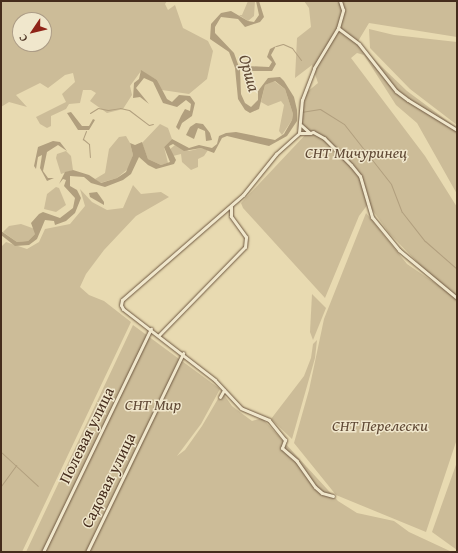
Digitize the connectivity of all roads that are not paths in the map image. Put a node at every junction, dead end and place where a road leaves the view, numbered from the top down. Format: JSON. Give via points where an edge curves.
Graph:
{"nodes":[{"id":1,"x":340,"y":1,"type":"edge"},
{"id":2,"x":338,"y":28,"type":"junction"},
{"id":3,"x":301,"y":125,"type":"junction"},
{"id":4,"x":457,"y":130,"type":"edge"},
{"id":5,"x":299,"y":133,"type":"junction"},
{"id":6,"x":310,"y":133,"type":"junction"},
{"id":7,"x":231,"y":206,"type":"junction"},
{"id":8,"x":457,"y":298,"type":"edge"},
{"id":9,"x":151,"y":329,"type":"junction"},
{"id":10,"x":159,"y":335,"type":"junction"},
{"id":11,"x":183,"y":353,"type":"junction"},
{"id":12,"x":224,"y":390,"type":"junction"},
{"id":13,"x":220,"y":397,"type":"dead end"},
{"id":14,"x":333,"y":496,"type":"dead end"},
{"id":15,"x":43,"y":552,"type":"edge"},
{"id":16,"x":87,"y":552,"type":"edge"}],
"edges":[{"from":1,"to":2,"type":"street","via":[[343,10]]},
{"from":2,"to":3,"type":"street","via":[[314,68],[306,87],[302,100]]},
{"from":2,"to":4,"type":"street","via":[[359,44],[396,91]]},
{"from":3,"to":5,"type":"street"},
{"from":3,"to":6,"type":"street"},
{"from":5,"to":6,"type":"street"},
{"from":5,"to":7,"type":"street","via":[[276,154]]},
{"from":6,"to":8,"type":"street","via":[[324,138],[360,176],[372,218],[399,250]]},
{"from":7,"to":9,"type":"street","via":[[122,300],[123,309]]},
{"from":7,"to":10,"type":"street","via":[[231,216],[246,238],[246,247]]},
{"from":9,"to":10,"type":"street"},
{"from":9,"to":15,"type":"street","name":"Полевая улица"},
{"from":10,"to":11,"type":"street"},
{"from":11,"to":12,"type":"street"},
{"from":11,"to":16,"type":"street","name":"Садовая улица"},
{"from":12,"to":13,"type":"street"},
{"from":12,"to":14,"type":"street","via":[[241,408],[269,420],[285,440],[282,448],[296,461],[315,487],[322,493]]}]}
